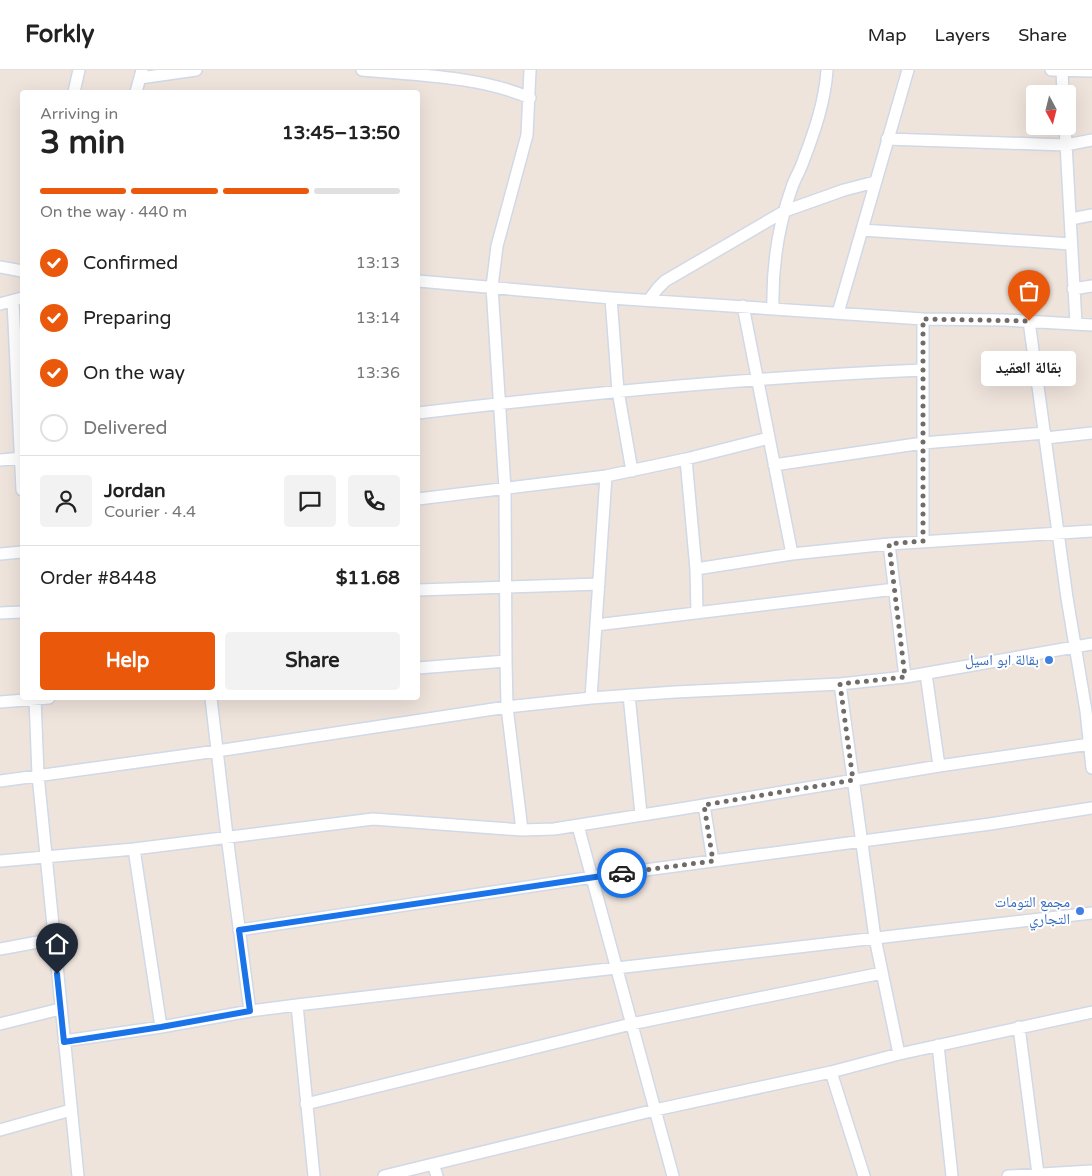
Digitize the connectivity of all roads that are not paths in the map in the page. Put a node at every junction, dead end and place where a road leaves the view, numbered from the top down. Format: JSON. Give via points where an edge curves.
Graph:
{"nodes":[{"id":1,"x":79,"y":70,"type":"edge"},
{"id":2,"x":196,"y":70,"type":"edge"},
{"id":3,"x":362,"y":70,"type":"edge"},
{"id":4,"x":530,"y":70,"type":"edge"},
{"id":5,"x":827,"y":70,"type":"edge"},
{"id":6,"x":908,"y":70,"type":"edge"},
{"id":7,"x":1051,"y":70,"type":"edge"},
{"id":8,"x":1062,"y":70,"type":"edge"},
{"id":9,"x":1092,"y":71,"type":"edge"},
{"id":10,"x":141,"y":74,"type":"edge"},
{"id":11,"x":1063,"y":85,"type":"edge"},
{"id":12,"x":74,"y":90,"type":"edge"},
{"id":13,"x":137,"y":90,"type":"edge"},
{"id":14,"x":530,"y":98,"type":"junction"},
{"id":15,"x":1065,"y":135,"type":"edge"},
{"id":16,"x":887,"y":139,"type":"junction"},
{"id":17,"x":1092,"y":140,"type":"edge"},
{"id":18,"x":1066,"y":145,"type":"junction"},
{"id":19,"x":875,"y":182,"type":"junction"},
{"id":20,"x":785,"y":212,"type":"junction"},
{"id":21,"x":1092,"y":215,"type":"edge"},
{"id":22,"x":1071,"y":219,"type":"junction"},
{"id":23,"x":862,"y":230,"type":"junction"},
{"id":24,"x":1071,"y":244,"type":"junction"},
{"id":25,"x":0,"y":267,"type":"edge"},
{"id":26,"x":20,"y":271,"type":"edge"},
{"id":27,"x":420,"y":281,"type":"edge"},
{"id":28,"x":1092,"y":286,"type":"edge"},
{"id":29,"x":492,"y":287,"type":"junction"},
{"id":30,"x":1073,"y":289,"type":"junction"},
{"id":31,"x":611,"y":298,"type":"junction"},
{"id":32,"x":18,"y":300,"type":"edge"},
{"id":33,"x":650,"y":300,"type":"junction"},
{"id":34,"x":0,"y":304,"type":"edge"},
{"id":35,"x":743,"y":306,"type":"junction"},
{"id":36,"x":773,"y":308,"type":"junction"},
{"id":37,"x":838,"y":313,"type":"junction"},
{"id":38,"x":923,"y":319,"type":"junction"},
{"id":39,"x":1029,"y":321,"type":"junction"},
{"id":40,"x":1076,"y":324,"type":"junction"},
{"id":41,"x":1092,"y":325,"type":"edge"},
{"id":42,"x":923,"y":370,"type":"junction"},
{"id":43,"x":20,"y":379,"type":"edge"},
{"id":44,"x":758,"y":380,"type":"junction"},
{"id":45,"x":618,"y":391,"type":"junction"},
{"id":46,"x":501,"y":403,"type":"junction"},
{"id":47,"x":420,"y":413,"type":"edge"},
{"id":48,"x":1092,"y":433,"type":"edge"},
{"id":49,"x":1046,"y":436,"type":"junction"},
{"id":50,"x":769,"y":438,"type":"junction"},
{"id":51,"x":923,"y":443,"type":"junction"},
{"id":52,"x":20,"y":458,"type":"edge"},
{"id":53,"x":686,"y":459,"type":"junction"},
{"id":54,"x":0,"y":460,"type":"edge"},
{"id":55,"x":774,"y":465,"type":"junction"},
{"id":56,"x":632,"y":471,"type":"junction"},
{"id":57,"x":606,"y":476,"type":"junction"},
{"id":58,"x":505,"y":489,"type":"junction"},
{"id":59,"x":420,"y":499,"type":"edge"},
{"id":60,"x":1092,"y":531,"type":"edge"},
{"id":61,"x":1060,"y":534,"type":"junction"},
{"id":62,"x":923,"y":541,"type":"junction"},
{"id":63,"x":889,"y":544,"type":"junction"},
{"id":64,"x":20,"y":552,"type":"edge"},
{"id":65,"x":0,"y":554,"type":"edge"},
{"id":66,"x":792,"y":554,"type":"junction"},
{"id":67,"x":696,"y":570,"type":"junction"},
{"id":68,"x":599,"y":584,"type":"junction"},
{"id":69,"x":505,"y":587,"type":"junction"},
{"id":70,"x":894,"y":589,"type":"junction"},
{"id":71,"x":420,"y":590,"type":"edge"},
{"id":72,"x":20,"y":612,"type":"edge"},
{"id":73,"x":0,"y":613,"type":"edge"},
{"id":74,"x":696,"y":613,"type":"junction"},
{"id":75,"x":596,"y":625,"type":"junction"},
{"id":76,"x":1092,"y":644,"type":"edge"},
{"id":77,"x":1075,"y":648,"type":"junction"},
{"id":78,"x":506,"y":661,"type":"junction"},
{"id":79,"x":420,"y":668,"type":"edge"},
{"id":80,"x":926,"y":674,"type":"junction"},
{"id":81,"x":905,"y":677,"type":"junction"},
{"id":82,"x":840,"y":684,"type":"junction"},
{"id":83,"x":629,"y":695,"type":"junction"},
{"id":84,"x":591,"y":698,"type":"junction"},
{"id":85,"x":20,"y":700,"type":"edge"},
{"id":86,"x":35,"y":700,"type":"edge"},
{"id":87,"x":211,"y":700,"type":"edge"},
{"id":88,"x":0,"y":702,"type":"edge"},
{"id":89,"x":508,"y":707,"type":"junction"},
{"id":90,"x":1090,"y":744,"type":"junction"},
{"id":91,"x":217,"y":751,"type":"junction"},
{"id":92,"x":939,"y":766,"type":"junction"},
{"id":93,"x":1092,"y":768,"type":"edge"},
{"id":94,"x":38,"y":776,"type":"junction"},
{"id":95,"x":0,"y":780,"type":"edge"},
{"id":96,"x":853,"y":780,"type":"junction"},
{"id":97,"x":704,"y":805,"type":"junction"},
{"id":98,"x":1092,"y":808,"type":"edge"},
{"id":99,"x":641,"y":814,"type":"junction"},
{"id":100,"x":578,"y":826,"type":"junction"},
{"id":101,"x":522,"y":830,"type":"junction"},
{"id":102,"x":227,"y":836,"type":"junction"},
{"id":103,"x":861,"y":841,"type":"junction"},
{"id":104,"x":134,"y":849,"type":"junction"},
{"id":105,"x":46,"y":856,"type":"junction"},
{"id":106,"x":0,"y":861,"type":"edge"},
{"id":107,"x":713,"y":861,"type":"junction"},
{"id":108,"x":593,"y":877,"type":"junction"},
{"id":109,"x":1092,"y":913,"type":"edge"},
{"id":110,"x":239,"y":930,"type":"junction"},
{"id":111,"x":875,"y":938,"type":"junction"},
{"id":112,"x":54,"y":939,"type":"junction"},
{"id":113,"x":0,"y":949,"type":"edge"},
{"id":114,"x":616,"y":969,"type":"junction"},
{"id":115,"x":882,"y":973,"type":"junction"},
{"id":116,"x":297,"y":1005,"type":"junction"},
{"id":117,"x":60,"y":1009,"type":"junction"},
{"id":118,"x":250,"y":1011,"type":"junction"},
{"id":119,"x":1092,"y":1012,"type":"edge"},
{"id":120,"x":0,"y":1024,"type":"edge"},
{"id":121,"x":632,"y":1024,"type":"junction"},
{"id":122,"x":161,"y":1027,"type":"junction"},
{"id":123,"x":1019,"y":1027,"type":"junction"},
{"id":124,"x":64,"y":1042,"type":"junction"},
{"id":125,"x":938,"y":1045,"type":"junction"},
{"id":126,"x":899,"y":1054,"type":"junction"},
{"id":127,"x":831,"y":1072,"type":"junction"},
{"id":128,"x":306,"y":1104,"type":"junction"},
{"id":129,"x":71,"y":1110,"type":"junction"},
{"id":130,"x":655,"y":1110,"type":"junction"},
{"id":131,"x":0,"y":1130,"type":"edge"},
{"id":132,"x":433,"y":1164,"type":"junction"},
{"id":133,"x":1092,"y":1171,"type":"edge"},
{"id":134,"x":1038,"y":1174,"type":"junction"},
{"id":135,"x":78,"y":1176,"type":"edge"},
{"id":136,"x":314,"y":1176,"type":"edge"},
{"id":137,"x":384,"y":1176,"type":"edge"},
{"id":138,"x":437,"y":1176,"type":"edge"},
{"id":139,"x":673,"y":1176,"type":"edge"},
{"id":140,"x":864,"y":1176,"type":"edge"},
{"id":141,"x":952,"y":1176,"type":"edge"},
{"id":142,"x":1008,"y":1176,"type":"edge"}],
"edges":[{"from":1,"to":12,"type":"street"},
{"from":2,"to":10,"type":"street"},
{"from":3,"to":14,"type":"street","via":[[482,83],[513,90]]},
{"from":4,"to":14,"type":"street"},
{"from":5,"to":20,"type":"street","via":[[823,104]]},
{"from":6,"to":16,"type":"street"},
{"from":7,"to":8,"type":"street"},
{"from":8,"to":9,"type":"street"},
{"from":8,"to":11,"type":"street"},
{"from":10,"to":13,"type":"street"},
{"from":14,"to":29,"type":"street","via":[[527,135],[497,246]]},
{"from":15,"to":18,"type":"street"},
{"from":16,"to":18,"type":"street"},
{"from":16,"to":19,"type":"street"},
{"from":17,"to":18,"type":"street"},
{"from":18,"to":22,"type":"street"},
{"from":19,"to":20,"type":"street"},
{"from":19,"to":23,"type":"street"},
{"from":20,"to":33,"type":"street","via":[[665,282]]},
{"from":20,"to":36,"type":"street","via":[[774,261]]},
{"from":21,"to":22,"type":"street"},
{"from":22,"to":24,"type":"street"},
{"from":23,"to":24,"type":"street"},
{"from":23,"to":37,"type":"street"},
{"from":24,"to":30,"type":"street"},
{"from":25,"to":26,"type":"street"},
{"from":27,"to":29,"type":"street"},
{"from":28,"to":30,"type":"street"},
{"from":29,"to":31,"type":"street"},
{"from":29,"to":46,"type":"street"},
{"from":30,"to":40,"type":"street"},
{"from":31,"to":33,"type":"street"},
{"from":31,"to":45,"type":"street"},
{"from":32,"to":34,"type":"street"},
{"from":32,"to":43,"type":"street"},
{"from":33,"to":35,"type":"street"},
{"from":35,"to":36,"type":"street"},
{"from":35,"to":44,"type":"street"},
{"from":36,"to":37,"type":"street"},
{"from":37,"to":38,"type":"street"},
{"from":38,"to":39,"type":"street"},
{"from":38,"to":42,"type":"street"},
{"from":39,"to":40,"type":"street"},
{"from":39,"to":49,"type":"street"},
{"from":40,"to":41,"type":"street"},
{"from":42,"to":44,"type":"street"},
{"from":42,"to":51,"type":"street"},
{"from":44,"to":45,"type":"street"},
{"from":44,"to":50,"type":"street"},
{"from":45,"to":46,"type":"street"},
{"from":45,"to":56,"type":"street"},
{"from":46,"to":47,"type":"street"},
{"from":46,"to":58,"type":"street"},
{"from":48,"to":49,"type":"street"},
{"from":49,"to":51,"type":"street"},
{"from":49,"to":61,"type":"street"},
{"from":50,"to":53,"type":"street"},
{"from":50,"to":55,"type":"street"},
{"from":51,"to":55,"type":"street"},
{"from":51,"to":62,"type":"street"},
{"from":52,"to":54,"type":"street"},
{"from":53,"to":56,"type":"street"},
{"from":53,"to":67,"type":"street"},
{"from":55,"to":66,"type":"street"},
{"from":56,"to":57,"type":"street"},
{"from":57,"to":58,"type":"street"},
{"from":57,"to":68,"type":"street"},
{"from":58,"to":59,"type":"street"},
{"from":58,"to":69,"type":"street"},
{"from":60,"to":61,"type":"street"},
{"from":61,"to":62,"type":"street"},
{"from":61,"to":77,"type":"street"},
{"from":62,"to":63,"type":"street"},
{"from":63,"to":66,"type":"street"},
{"from":63,"to":70,"type":"street"},
{"from":64,"to":65,"type":"street"},
{"from":66,"to":67,"type":"street"},
{"from":67,"to":74,"type":"street"},
{"from":68,"to":69,"type":"street"},
{"from":68,"to":75,"type":"street"},
{"from":69,"to":71,"type":"street"},
{"from":69,"to":78,"type":"street"},
{"from":70,"to":74,"type":"street"},
{"from":70,"to":81,"type":"street"},
{"from":72,"to":73,"type":"street"},
{"from":74,"to":75,"type":"street"},
{"from":75,"to":84,"type":"street"},
{"from":76,"to":77,"type":"street"},
{"from":77,"to":80,"type":"street"},
{"from":77,"to":90,"type":"street"},
{"from":78,"to":79,"type":"street"},
{"from":78,"to":89,"type":"street"},
{"from":80,"to":81,"type":"street"},
{"from":80,"to":92,"type":"street"},
{"from":81,"to":82,"type":"street"},
{"from":82,"to":83,"type":"street"},
{"from":82,"to":96,"type":"street"},
{"from":83,"to":84,"type":"street"},
{"from":83,"to":99,"type":"street"},
{"from":84,"to":89,"type":"street"},
{"from":85,"to":88,"type":"street"},
{"from":86,"to":94,"type":"street"},
{"from":87,"to":91,"type":"street"},
{"from":89,"to":91,"type":"street"},
{"from":89,"to":101,"type":"street"},
{"from":90,"to":92,"type":"street"},
{"from":90,"to":93,"type":"street"},
{"from":91,"to":94,"type":"street"},
{"from":91,"to":102,"type":"street"},
{"from":92,"to":96,"type":"street"},
{"from":94,"to":95,"type":"street"},
{"from":94,"to":105,"type":"street"},
{"from":96,"to":97,"type":"street"},
{"from":96,"to":103,"type":"street"},
{"from":97,"to":99,"type":"street"},
{"from":97,"to":107,"type":"street"},
{"from":98,"to":103,"type":"street"},
{"from":99,"to":100,"type":"street"},
{"from":100,"to":101,"type":"street"},
{"from":100,"to":108,"type":"street"},
{"from":101,"to":102,"type":"street","via":[[384,819]]},
{"from":102,"to":104,"type":"street"},
{"from":102,"to":110,"type":"street"},
{"from":103,"to":107,"type":"street"},
{"from":103,"to":111,"type":"street"},
{"from":104,"to":105,"type":"street"},
{"from":104,"to":122,"type":"street"},
{"from":105,"to":106,"type":"street"},
{"from":105,"to":112,"type":"street"},
{"from":107,"to":108,"type":"street"},
{"from":108,"to":110,"type":"street"},
{"from":108,"to":114,"type":"street"},
{"from":109,"to":111,"type":"street"},
{"from":110,"to":118,"type":"street"},
{"from":111,"to":114,"type":"street"},
{"from":111,"to":115,"type":"street"},
{"from":112,"to":113,"type":"street"},
{"from":112,"to":117,"type":"street"},
{"from":114,"to":116,"type":"street"},
{"from":114,"to":121,"type":"street"},
{"from":115,"to":121,"type":"street"},
{"from":115,"to":126,"type":"street"},
{"from":116,"to":118,"type":"street"},
{"from":116,"to":128,"type":"street"},
{"from":117,"to":120,"type":"street"},
{"from":117,"to":124,"type":"street"},
{"from":118,"to":122,"type":"street"},
{"from":119,"to":123,"type":"street"},
{"from":121,"to":128,"type":"street"},
{"from":121,"to":130,"type":"street"},
{"from":122,"to":124,"type":"street"},
{"from":123,"to":125,"type":"street"},
{"from":123,"to":134,"type":"street"},
{"from":124,"to":129,"type":"street"},
{"from":125,"to":126,"type":"street"},
{"from":125,"to":141,"type":"street"},
{"from":126,"to":127,"type":"street"},
{"from":127,"to":130,"type":"street"},
{"from":127,"to":140,"type":"street"},
{"from":128,"to":136,"type":"street"},
{"from":129,"to":131,"type":"street"},
{"from":129,"to":135,"type":"street"},
{"from":130,"to":132,"type":"street"},
{"from":130,"to":139,"type":"street"},
{"from":132,"to":137,"type":"street"},
{"from":132,"to":138,"type":"street"},
{"from":133,"to":134,"type":"street"},
{"from":134,"to":142,"type":"street"}]}
